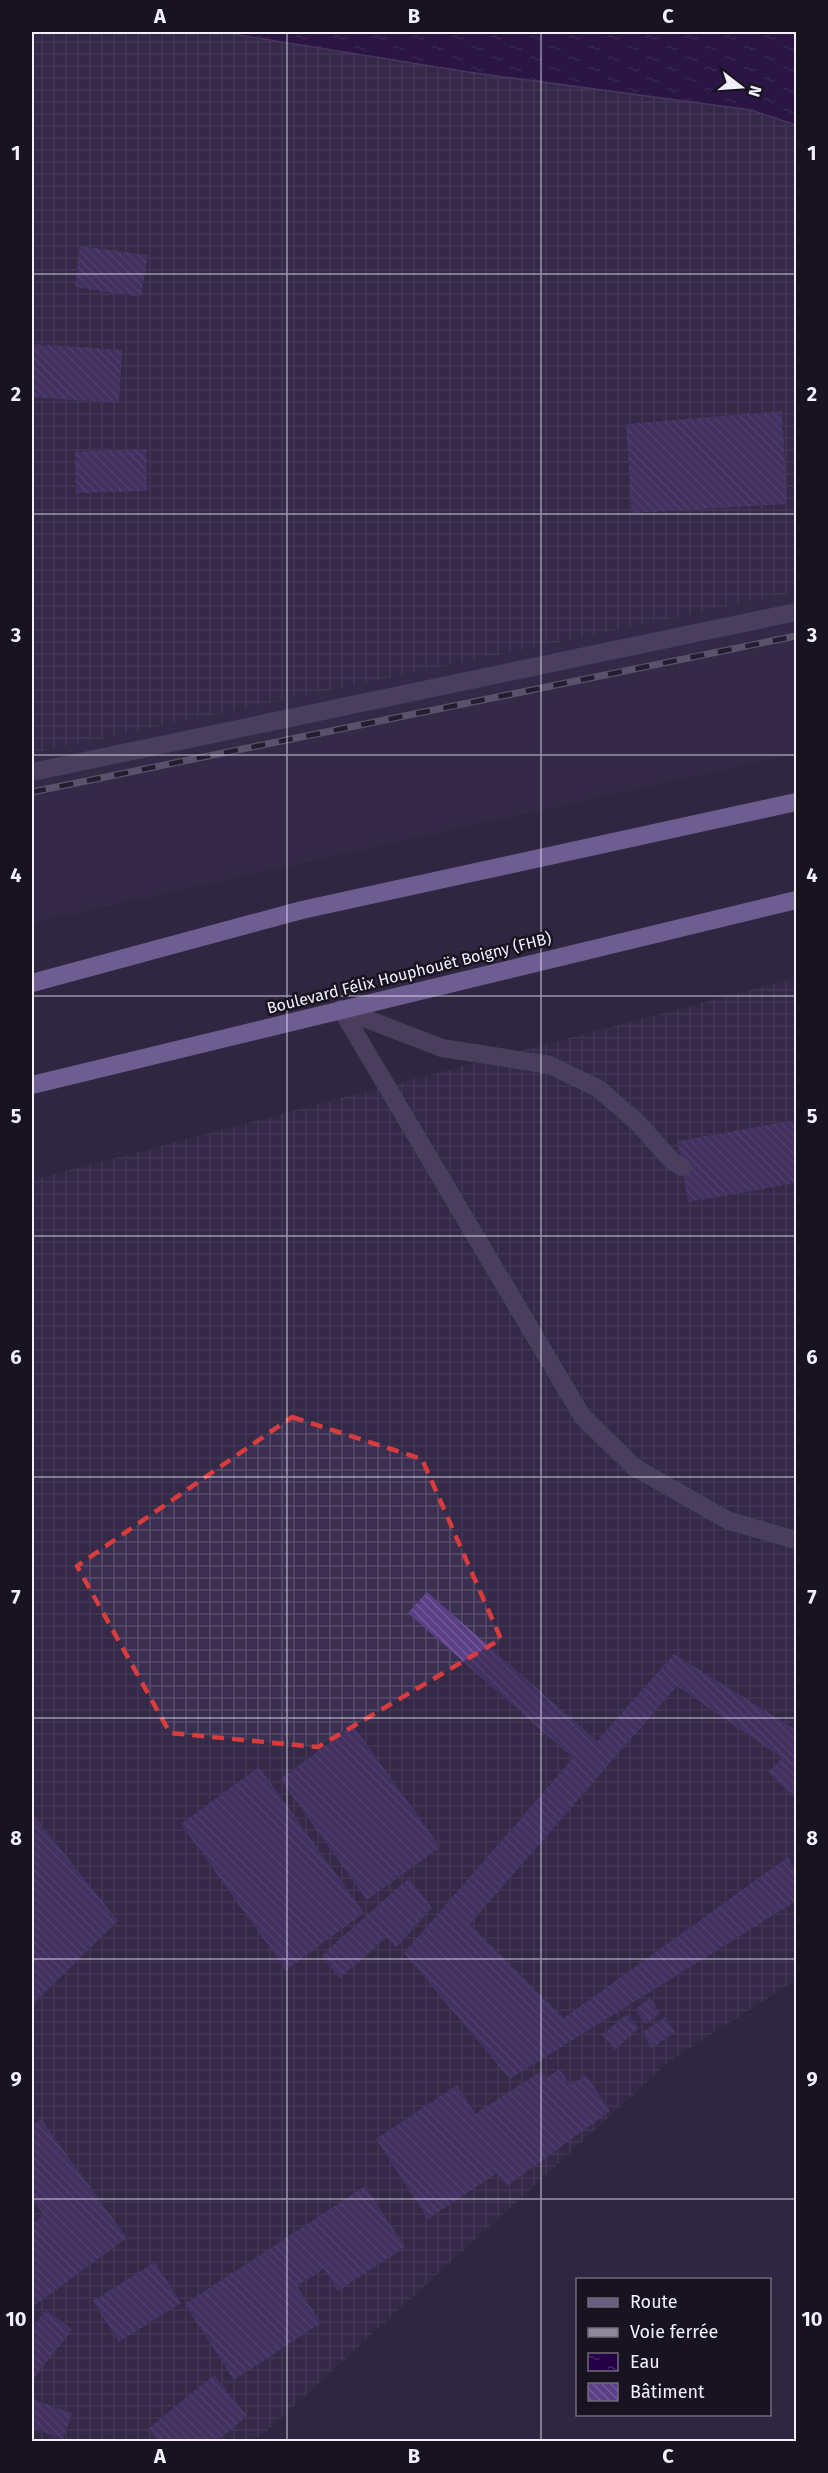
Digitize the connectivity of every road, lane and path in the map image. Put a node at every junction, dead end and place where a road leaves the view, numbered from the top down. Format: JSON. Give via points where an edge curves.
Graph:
{"nodes":[{"id":1,"x":796,"y":612,"type":"edge"},
{"id":2,"x":32,"y":772,"type":"edge"},
{"id":3,"x":796,"y":802,"type":"edge"},
{"id":4,"x":796,"y":900,"type":"edge"},
{"id":5,"x":32,"y":983,"type":"edge"},
{"id":6,"x":341,"y":1009,"type":"junction"},
{"id":7,"x":32,"y":1085,"type":"edge"},
{"id":8,"x":682,"y":1167,"type":"dead end"},
{"id":9,"x":796,"y":1540,"type":"edge"}],
"edges":[{"from":1,"to":2,"type":"street"},
{"from":3,"to":5,"type":"highway","via":[[302,910]]},
{"from":4,"to":6,"type":"highway","name":"Boulevard Félix Houphouët Boigny (FHB)"},
{"from":6,"to":7,"type":"highway","name":"Boulevard Félix Houphouët Boigny (FHB)"},
{"from":6,"to":8,"type":"street","via":[[442,1048],[550,1065],[599,1089]]},
{"from":6,"to":9,"type":"street","via":[[582,1416],[634,1467],[729,1521]]}]}
